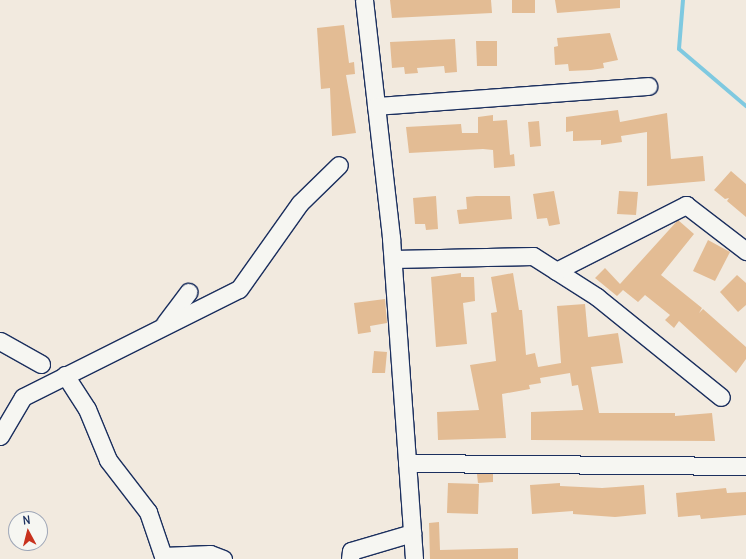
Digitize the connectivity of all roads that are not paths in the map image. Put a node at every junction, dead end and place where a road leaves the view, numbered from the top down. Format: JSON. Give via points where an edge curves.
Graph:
{"nodes":[{"id":1,"x":364,"y":0,"type":"edge"},
{"id":2,"x":648,"y":86,"type":"dead end"},
{"id":3,"x":376,"y":106,"type":"junction"},
{"id":4,"x":339,"y":165,"type":"dead end"},
{"id":5,"x":746,"y":251,"type":"edge"},
{"id":6,"x":393,"y":259,"type":"junction"},
{"id":7,"x":556,"y":271,"type":"junction"},
{"id":8,"x":188,"y":292,"type":"dead end"},
{"id":9,"x":164,"y":324,"type":"junction"},
{"id":10,"x":0,"y":341,"type":"edge"},
{"id":11,"x":41,"y":364,"type":"dead end"},
{"id":12,"x":65,"y":376,"type":"junction"},
{"id":13,"x":721,"y":397,"type":"dead end"},
{"id":14,"x":0,"y":436,"type":"edge"},
{"id":15,"x":407,"y":463,"type":"junction"},
{"id":16,"x":746,"y":466,"type":"edge"},
{"id":17,"x":412,"y":533,"type":"junction"},
{"id":18,"x":223,"y":559,"type":"edge"},
{"id":19,"x":350,"y":559,"type":"edge"},
{"id":20,"x":414,"y":559,"type":"edge"}],
"edges":[{"from":1,"to":3,"type":"street"},
{"from":2,"to":3,"type":"street"},
{"from":3,"to":6,"type":"street"},
{"from":4,"to":9,"type":"street","via":[[300,203],[239,289]]},
{"from":5,"to":7,"type":"street","via":[[686,205]]},
{"from":6,"to":7,"type":"street","via":[[533,256]]},
{"from":6,"to":15,"type":"street"},
{"from":7,"to":13,"type":"street","via":[[597,297]]},
{"from":8,"to":9,"type":"street"},
{"from":9,"to":12,"type":"street"},
{"from":10,"to":11,"type":"street"},
{"from":12,"to":14,"type":"street","via":[[23,398]]},
{"from":12,"to":18,"type":"street","via":[[87,409],[108,460],[148,512],[163,556],[210,554]]},
{"from":15,"to":16,"type":"street"},
{"from":15,"to":17,"type":"street"},
{"from":17,"to":19,"type":"street","via":[[351,552]]},
{"from":17,"to":20,"type":"street"}]}
